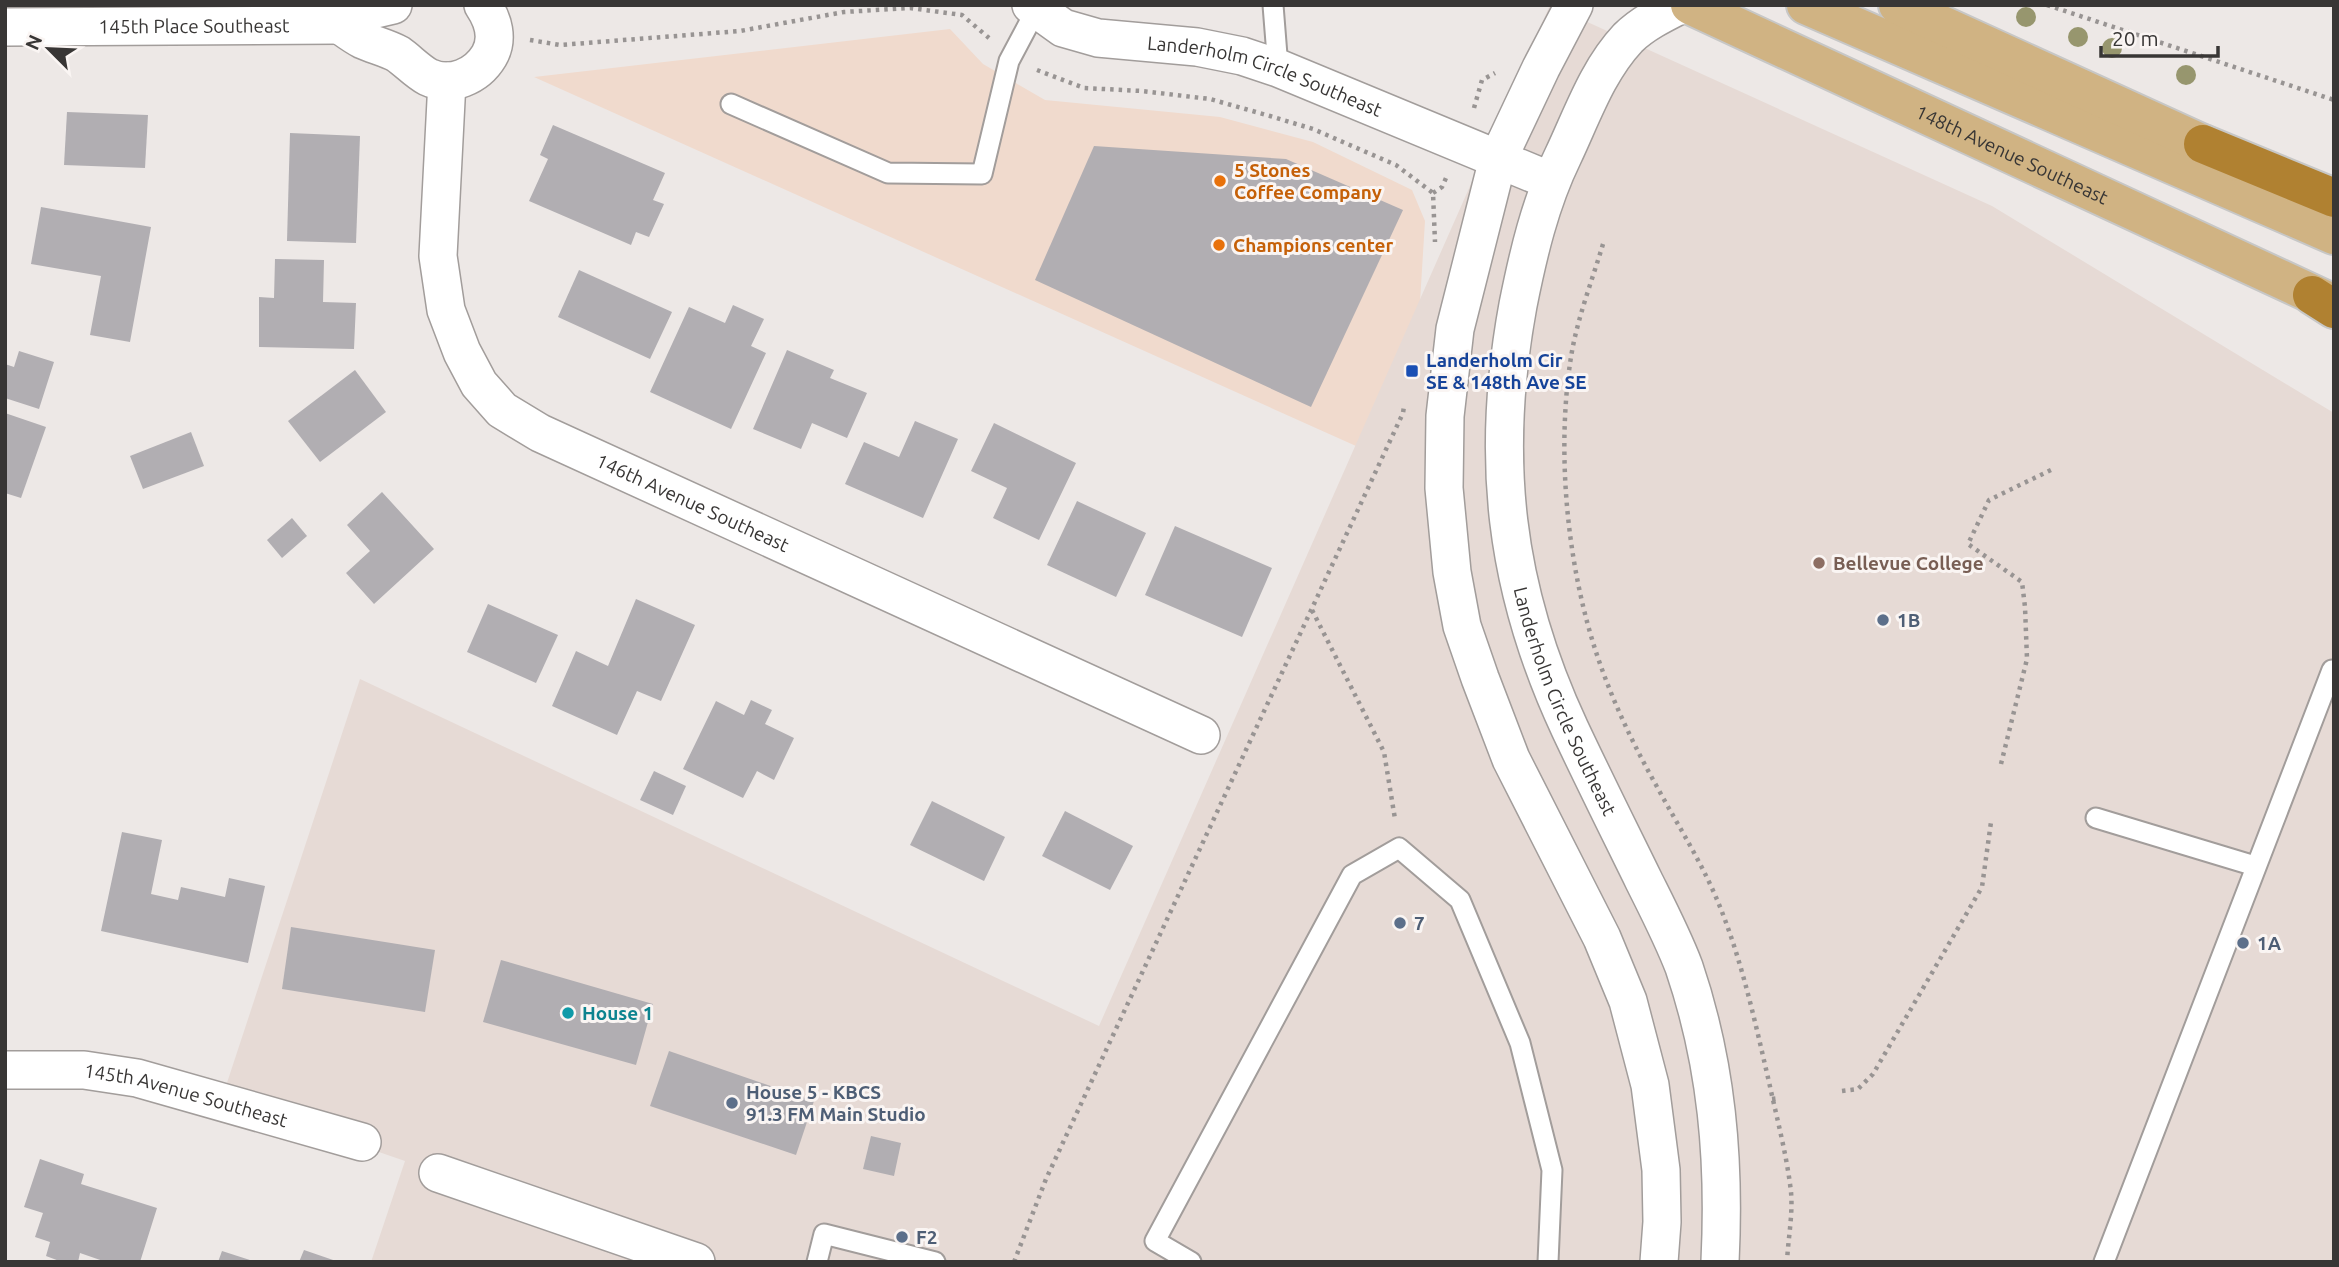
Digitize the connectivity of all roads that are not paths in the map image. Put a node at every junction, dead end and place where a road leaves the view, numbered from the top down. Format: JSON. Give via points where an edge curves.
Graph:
{"nodes":[{"id":1,"x":393,"y":5,"type":"edge"},
{"id":2,"x":1273,"y":5,"type":"edge"},
{"id":3,"x":1574,"y":5,"type":"edge"},
{"id":4,"x":1679,"y":5,"type":"edge"},
{"id":5,"x":1690,"y":5,"type":"edge"},
{"id":6,"x":1806,"y":5,"type":"edge"},
{"id":7,"x":1898,"y":5,"type":"edge"},
{"id":8,"x":1033,"y":7,"type":"edge"},
{"id":9,"x":489,"y":20,"type":"edge"},
{"id":10,"x":340,"y":25,"type":"junction"},
{"id":11,"x":5,"y":27,"type":"edge"},
{"id":12,"x":1278,"y":68,"type":"junction"},
{"id":13,"x":447,"y":81,"type":"junction"},
{"id":14,"x":732,"y":104,"type":"dead end"},
{"id":15,"x":2203,"y":144,"type":"junction"},
{"id":16,"x":1498,"y":159,"type":"junction"},
{"id":17,"x":1551,"y":181,"type":"junction"},
{"id":18,"x":2334,"y":198,"type":"edge"},
{"id":19,"x":2334,"y":226,"type":"edge"},
{"id":20,"x":2334,"y":234,"type":"edge"},
{"id":21,"x":2326,"y":303,"type":"edge"},
{"id":22,"x":2334,"y":671,"type":"edge"},
{"id":23,"x":1201,"y":735,"type":"dead end"},
{"id":24,"x":2096,"y":818,"type":"dead end"},
{"id":25,"x":2255,"y":866,"type":"junction"},
{"id":26,"x":5,"y":1070,"type":"edge"},
{"id":27,"x":362,"y":1142,"type":"dead end"},
{"id":28,"x":438,"y":1172,"type":"dead end"},
{"id":29,"x":696,"y":1262,"type":"edge"},
{"id":30,"x":817,"y":1262,"type":"edge"},
{"id":31,"x":935,"y":1262,"type":"edge"},
{"id":32,"x":1191,"y":1262,"type":"edge"},
{"id":33,"x":1548,"y":1262,"type":"edge"},
{"id":34,"x":1659,"y":1262,"type":"edge"},
{"id":35,"x":1720,"y":1262,"type":"edge"},
{"id":36,"x":2104,"y":1262,"type":"edge"}],
"edges":[{"from":1,"to":10,"type":"street","via":[[363,12]]},
{"from":2,"to":12,"type":"lane"},
{"from":3,"to":16,"type":"street"},
{"from":4,"to":17,"type":"street","via":[[1630,36],[1605,67]]},
{"from":5,"to":21,"type":"main road","name":"148th Avenue Southeast"},
{"from":6,"to":20,"type":"main road"},
{"from":7,"to":15,"type":"main road"},
{"from":8,"to":12,"type":"street","name":"Landerholm Circle Southeast","via":[[1063,28],[1098,38],[1197,47]]},
{"from":8,"to":14,"type":"lane","via":[[1012,55],[982,174],[888,173]]},
{"from":9,"to":13,"type":"street","via":[[491,53],[465,78]]},
{"from":10,"to":11,"type":"street","name":"145th Place Southeast"},
{"from":10,"to":13,"type":"street","via":[[360,39],[396,53],[429,77]]},
{"from":12,"to":16,"type":"street","name":"Landerholm Circle Southeast"},
{"from":13,"to":23,"type":"street","name":"146th Avenue Southeast","via":[[438,256],[446,310],[462,352],[502,410],[540,433]]},
{"from":15,"to":18,"type":"highway"},
{"from":15,"to":19,"type":"main road"},
{"from":16,"to":17,"type":"street","name":"Landerholm Circle Southeast"},
{"from":16,"to":34,"type":"street","via":[[1455,329],[1448,389],[1444,488],[1452,572],[1462,626],[1511,759],[1602,939],[1628,1001],[1650,1085],[1661,1170]]},
{"from":17,"to":35,"type":"street","name":"Landerholm Circle Southeast","via":[[1525,269],[1508,358],[1503,438],[1507,521],[1522,599],[1547,673],[1683,966],[1699,1019],[1720,1137]]},
{"from":22,"to":25,"type":"lane"},
{"from":24,"to":25,"type":"lane"},
{"from":25,"to":36,"type":"lane"},
{"from":26,"to":27,"type":"street","name":"145th Avenue Southeast","via":[[84,1070],[136,1078]]},
{"from":28,"to":29,"type":"street"},
{"from":30,"to":31,"type":"lane","via":[[824,1234]]},
{"from":32,"to":33,"type":"lane","via":[[1155,1241],[1352,875],[1399,848],[1460,900],[1520,1043],[1552,1170]]}]}
